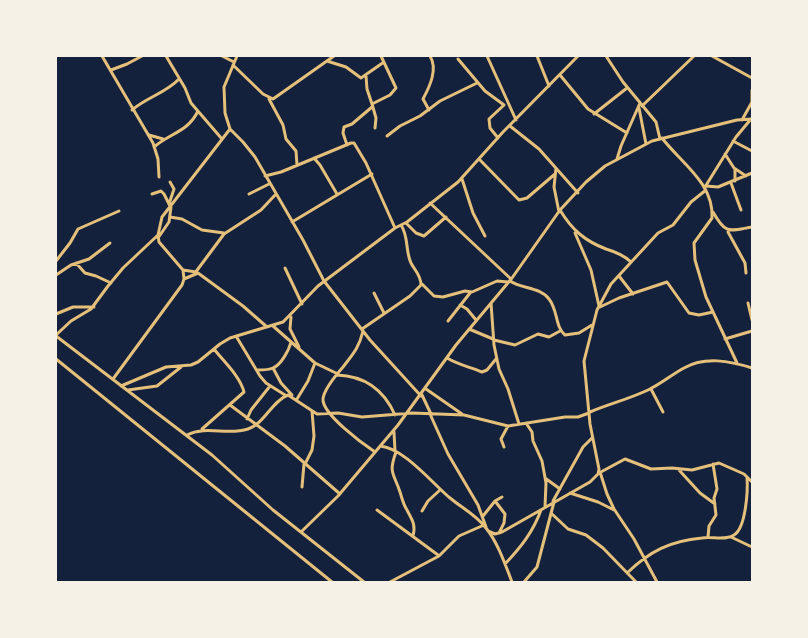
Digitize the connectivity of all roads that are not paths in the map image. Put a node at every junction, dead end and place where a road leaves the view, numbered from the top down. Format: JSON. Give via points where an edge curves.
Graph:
{"nodes":[{"id":1,"x":102,"y":56,"type":"edge"},
{"id":2,"x":142,"y":56,"type":"edge"},
{"id":3,"x":166,"y":56,"type":"edge"},
{"id":4,"x":222,"y":56,"type":"edge"},
{"id":5,"x":237,"y":56,"type":"edge"},
{"id":6,"x":334,"y":56,"type":"edge"},
{"id":7,"x":381,"y":56,"type":"edge"},
{"id":8,"x":430,"y":56,"type":"edge"},
{"id":9,"x":488,"y":56,"type":"edge"},
{"id":10,"x":537,"y":56,"type":"edge"},
{"id":11,"x":578,"y":56,"type":"edge"},
{"id":12,"x":606,"y":56,"type":"edge"},
{"id":13,"x":694,"y":56,"type":"edge"},
{"id":14,"x":712,"y":56,"type":"edge"},
{"id":15,"x":458,"y":59,"type":"dead end"},
{"id":16,"x":327,"y":61,"type":"junction"},
{"id":17,"x":384,"y":62,"type":"junction"},
{"id":18,"x":234,"y":63,"type":"junction"},
{"id":19,"x":111,"y":70,"type":"junction"},
{"id":20,"x":560,"y":75,"type":"junction"},
{"id":21,"x":366,"y":76,"type":"junction"},
{"id":22,"x":753,"y":78,"type":"edge"},
{"id":23,"x":179,"y":79,"type":"junction"},
{"id":24,"x":477,"y":83,"type":"junction"},
{"id":25,"x":549,"y":86,"type":"junction"},
{"id":26,"x":627,"y":88,"type":"junction"},
{"id":27,"x":753,"y":90,"type":"edge"},
{"id":28,"x":269,"y":99,"type":"junction"},
{"id":29,"x":506,"y":104,"type":"junction"},
{"id":30,"x":640,"y":105,"type":"junction"},
{"id":31,"x":372,"y":106,"type":"junction"},
{"id":32,"x":132,"y":110,"type":"junction"},
{"id":33,"x":429,"y":110,"type":"junction"},
{"id":34,"x":198,"y":111,"type":"junction"},
{"id":35,"x":594,"y":114,"type":"junction"},
{"id":36,"x":752,"y":119,"type":"edge"},
{"id":37,"x":516,"y":120,"type":"junction"},
{"id":38,"x":742,"y":120,"type":"junction"},
{"id":39,"x":510,"y":126,"type":"junction"},
{"id":40,"x":375,"y":128,"type":"dead end"},
{"id":41,"x":230,"y":129,"type":"junction"},
{"id":42,"x":627,"y":132,"type":"junction"},
{"id":43,"x":148,"y":134,"type":"junction"},
{"id":44,"x":387,"y":136,"type":"dead end"},
{"id":45,"x":498,"y":138,"type":"junction"},
{"id":46,"x":661,"y":138,"type":"junction"},
{"id":47,"x":164,"y":139,"type":"junction"},
{"id":48,"x":222,"y":139,"type":"junction"},
{"id":49,"x":733,"y":141,"type":"junction"},
{"id":50,"x":646,"y":144,"type":"junction"},
{"id":51,"x":347,"y":145,"type":"junction"},
{"id":52,"x":154,"y":147,"type":"junction"},
{"id":53,"x":753,"y":152,"type":"edge"},
{"id":54,"x":725,"y":154,"type":"junction"},
{"id":55,"x":314,"y":158,"type":"junction"},
{"id":56,"x":617,"y":159,"type":"junction"},
{"id":57,"x":480,"y":160,"type":"junction"},
{"id":58,"x":297,"y":165,"type":"junction"},
{"id":59,"x":556,"y":168,"type":"junction"},
{"id":60,"x":735,"y":169,"type":"junction"},
{"id":61,"x":753,"y":173,"type":"edge"},
{"id":62,"x":372,"y":174,"type":"junction"},
{"id":63,"x":555,"y":174,"type":"junction"},
{"id":64,"x":266,"y":176,"type":"junction"},
{"id":65,"x":746,"y":176,"type":"junction"},
{"id":66,"x":159,"y":177,"type":"dead end"},
{"id":67,"x":462,"y":179,"type":"junction"},
{"id":68,"x":170,"y":182,"type":"dead end"},
{"id":69,"x":733,"y":182,"type":"junction"},
{"id":70,"x":270,"y":183,"type":"junction"},
{"id":71,"x":174,"y":187,"type":"junction"},
{"id":72,"x":706,"y":188,"type":"junction"},
{"id":73,"x":185,"y":189,"type":"junction"},
{"id":74,"x":578,"y":193,"type":"junction"},
{"id":75,"x":152,"y":194,"type":"dead end"},
{"id":76,"x":249,"y":194,"type":"dead end"},
{"id":77,"x":276,"y":194,"type":"junction"},
{"id":78,"x":337,"y":195,"type":"junction"},
{"id":79,"x":430,"y":203,"type":"junction"},
{"id":80,"x":170,"y":205,"type":"junction"},
{"id":81,"x":741,"y":210,"type":"dead end"},
{"id":82,"x":119,"y":211,"type":"dead end"},
{"id":83,"x":560,"y":211,"type":"junction"},
{"id":84,"x":712,"y":211,"type":"junction"},
{"id":85,"x":170,"y":217,"type":"junction"},
{"id":86,"x":446,"y":217,"type":"junction"},
{"id":87,"x":292,"y":222,"type":"junction"},
{"id":88,"x":406,"y":223,"type":"junction"},
{"id":89,"x":401,"y":225,"type":"junction"},
{"id":90,"x":753,"y":227,"type":"edge"},
{"id":91,"x":395,"y":228,"type":"junction"},
{"id":92,"x":727,"y":230,"type":"junction"},
{"id":93,"x":575,"y":231,"type":"junction"},
{"id":94,"x":225,"y":233,"type":"junction"},
{"id":95,"x":485,"y":236,"type":"dead end"},
{"id":96,"x":158,"y":237,"type":"junction"},
{"id":97,"x":110,"y":243,"type":"dead end"},
{"id":98,"x":56,"y":259,"type":"edge"},
{"id":99,"x":631,"y":262,"type":"junction"},
{"id":100,"x":76,"y":263,"type":"junction"},
{"id":101,"x":285,"y":268,"type":"dead end"},
{"id":102,"x":183,"y":270,"type":"junction"},
{"id":103,"x":195,"y":272,"type":"junction"},
{"id":104,"x":746,"y":273,"type":"dead end"},
{"id":105,"x":56,"y":275,"type":"edge"},
{"id":106,"x":619,"y":276,"type":"junction"},
{"id":107,"x":184,"y":279,"type":"junction"},
{"id":108,"x":324,"y":281,"type":"junction"},
{"id":109,"x":510,"y":281,"type":"junction"},
{"id":110,"x":111,"y":283,"type":"junction"},
{"id":111,"x":421,"y":283,"type":"junction"},
{"id":112,"x":470,"y":292,"type":"junction"},
{"id":113,"x":374,"y":293,"type":"dead end"},
{"id":114,"x":633,"y":294,"type":"junction"},
{"id":115,"x":491,"y":303,"type":"junction"},
{"id":116,"x":748,"y":303,"type":"dead end"},
{"id":117,"x":302,"y":304,"type":"junction"},
{"id":118,"x":460,"y":305,"type":"junction"},
{"id":119,"x":94,"y":307,"type":"junction"},
{"id":120,"x":599,"y":307,"type":"junction"},
{"id":121,"x":713,"y":312,"type":"junction"},
{"id":122,"x":385,"y":313,"type":"junction"},
{"id":123,"x":56,"y":314,"type":"edge"},
{"id":124,"x":291,"y":315,"type":"junction"},
{"id":125,"x":476,"y":320,"type":"junction"},
{"id":126,"x":753,"y":320,"type":"edge"},
{"id":127,"x":448,"y":321,"type":"dead end"},
{"id":128,"x":593,"y":325,"type":"junction"},
{"id":129,"x":273,"y":326,"type":"junction"},
{"id":130,"x":267,"y":327,"type":"junction"},
{"id":131,"x":470,"y":329,"type":"junction"},
{"id":132,"x":362,"y":330,"type":"junction"},
{"id":133,"x":560,"y":330,"type":"junction"},
{"id":134,"x":753,"y":331,"type":"edge"},
{"id":135,"x":237,"y":336,"type":"junction"},
{"id":136,"x":56,"y":337,"type":"edge"},
{"id":137,"x":494,"y":339,"type":"junction"},
{"id":138,"x":725,"y":339,"type":"junction"},
{"id":139,"x":291,"y":342,"type":"junction"},
{"id":140,"x":214,"y":349,"type":"junction"},
{"id":141,"x":300,"y":349,"type":"junction"},
{"id":142,"x":447,"y":358,"type":"junction"},
{"id":143,"x":496,"y":358,"type":"junction"},
{"id":144,"x":56,"y":359,"type":"edge"},
{"id":145,"x":315,"y":363,"type":"junction"},
{"id":146,"x":737,"y":363,"type":"junction"},
{"id":147,"x":180,"y":367,"type":"junction"},
{"id":148,"x":273,"y":368,"type":"junction"},
{"id":149,"x":753,"y":368,"type":"edge"},
{"id":150,"x":257,"y":370,"type":"junction"},
{"id":151,"x":338,"y":374,"type":"junction"},
{"id":152,"x":113,"y":380,"type":"junction"},
{"id":153,"x":122,"y":386,"type":"junction"},
{"id":154,"x":270,"y":386,"type":"junction"},
{"id":155,"x":426,"y":389,"type":"junction"},
{"id":156,"x":651,"y":389,"type":"junction"},
{"id":157,"x":128,"y":390,"type":"junction"},
{"id":158,"x":285,"y":395,"type":"junction"},
{"id":159,"x":421,"y":396,"type":"junction"},
{"id":160,"x":295,"y":398,"type":"junction"},
{"id":161,"x":230,"y":405,"type":"junction"},
{"id":162,"x":312,"y":411,"type":"junction"},
{"id":163,"x":663,"y":412,"type":"dead end"},
{"id":164,"x":589,"y":413,"type":"junction"},
{"id":165,"x":330,"y":414,"type":"junction"},
{"id":166,"x":406,"y":414,"type":"junction"},
{"id":167,"x":430,"y":414,"type":"junction"},
{"id":168,"x":395,"y":415,"type":"junction"},
{"id":169,"x":464,"y":415,"type":"junction"},
{"id":170,"x":247,"y":419,"type":"junction"},
{"id":171,"x":526,"y":423,"type":"junction"},
{"id":172,"x":255,"y":424,"type":"junction"},
{"id":173,"x":519,"y":424,"type":"junction"},
{"id":174,"x":508,"y":426,"type":"junction"},
{"id":175,"x":200,"y":430,"type":"junction"},
{"id":176,"x":393,"y":431,"type":"junction"},
{"id":177,"x":187,"y":435,"type":"junction"},
{"id":178,"x":592,"y":438,"type":"junction"},
{"id":179,"x":380,"y":446,"type":"junction"},
{"id":180,"x":504,"y":447,"type":"dead end"},
{"id":181,"x":375,"y":452,"type":"junction"},
{"id":182,"x":396,"y":452,"type":"junction"},
{"id":183,"x":305,"y":464,"type":"junction"},
{"id":184,"x":713,"y":464,"type":"junction"},
{"id":185,"x":678,"y":468,"type":"junction"},
{"id":186,"x":599,"y":473,"type":"junction"},
{"id":187,"x":747,"y":477,"type":"junction"},
{"id":188,"x":545,"y":478,"type":"junction"},
{"id":189,"x":753,"y":482,"type":"edge"},
{"id":190,"x":302,"y":487,"type":"dead end"},
{"id":191,"x":440,"y":489,"type":"junction"},
{"id":192,"x":560,"y":489,"type":"junction"},
{"id":193,"x":568,"y":493,"type":"junction"},
{"id":194,"x":340,"y":494,"type":"junction"},
{"id":195,"x":502,"y":497,"type":"dead end"},
{"id":196,"x":495,"y":501,"type":"junction"},
{"id":197,"x":553,"y":502,"type":"junction"},
{"id":198,"x":715,"y":504,"type":"junction"},
{"id":199,"x":543,"y":508,"type":"junction"},
{"id":200,"x":377,"y":510,"type":"dead end"},
{"id":201,"x":614,"y":510,"type":"junction"},
{"id":202,"x":422,"y":511,"type":"dead end"},
{"id":203,"x":552,"y":514,"type":"junction"},
{"id":204,"x":483,"y":516,"type":"junction"},
{"id":205,"x":486,"y":528,"type":"junction"},
{"id":206,"x":301,"y":532,"type":"junction"},
{"id":207,"x":499,"y":533,"type":"junction"},
{"id":208,"x":413,"y":536,"type":"junction"},
{"id":209,"x":708,"y":537,"type":"junction"},
{"id":210,"x":731,"y":537,"type":"junction"},
{"id":211,"x":753,"y":547,"type":"edge"},
{"id":212,"x":439,"y":556,"type":"junction"},
{"id":213,"x":643,"y":557,"type":"junction"},
{"id":214,"x":505,"y":564,"type":"junction"},
{"id":215,"x":627,"y":573,"type":"junction"},
{"id":216,"x":332,"y":582,"type":"edge"},
{"id":217,"x":364,"y":582,"type":"edge"},
{"id":218,"x":392,"y":582,"type":"edge"},
{"id":219,"x":513,"y":582,"type":"edge"},
{"id":220,"x":524,"y":582,"type":"edge"},
{"id":221,"x":636,"y":582,"type":"edge"},
{"id":222,"x":657,"y":582,"type":"edge"}],
"edges":[{"from":1,"to":19,"type":"street"},
{"from":2,"to":19,"type":"street"},
{"from":3,"to":23,"type":"street"},
{"from":4,"to":18,"type":"street"},
{"from":5,"to":18,"type":"street"},
{"from":6,"to":16,"type":"street"},
{"from":7,"to":17,"type":"street"},
{"from":8,"to":33,"type":"street","via":[[434,70],[423,99]]},
{"from":9,"to":29,"type":"street"},
{"from":10,"to":25,"type":"street"},
{"from":11,"to":20,"type":"street"},
{"from":12,"to":26,"type":"street"},
{"from":13,"to":30,"type":"street"},
{"from":14,"to":22,"type":"street"},
{"from":15,"to":24,"type":"street"},
{"from":16,"to":21,"type":"street","via":[[361,78]]},
{"from":16,"to":28,"type":"street","via":[[277,98]]},
{"from":17,"to":21,"type":"street"},
{"from":17,"to":31,"type":"street","via":[[396,90]]},
{"from":18,"to":28,"type":"street"},
{"from":18,"to":41,"type":"street","via":[[225,87],[225,113]]},
{"from":19,"to":32,"type":"street"},
{"from":20,"to":25,"type":"street"},
{"from":20,"to":35,"type":"street"},
{"from":21,"to":31,"type":"street"},
{"from":23,"to":32,"type":"street"},
{"from":23,"to":34,"type":"street"},
{"from":24,"to":29,"type":"street","via":[[495,100]]},
{"from":24,"to":33,"type":"street"},
{"from":25,"to":37,"type":"street"},
{"from":26,"to":30,"type":"street"},
{"from":26,"to":35,"type":"street"},
{"from":27,"to":38,"type":"street","via":[[752,102]]},
{"from":28,"to":58,"type":"street","via":[[286,139],[296,151]]},
{"from":29,"to":37,"type":"street"},
{"from":29,"to":45,"type":"street","via":[[489,119]]},
{"from":30,"to":42,"type":"street"},
{"from":30,"to":46,"type":"street","via":[[657,124]]},
{"from":30,"to":50,"type":"street"},
{"from":31,"to":40,"type":"street"},
{"from":31,"to":51,"type":"street","via":[[344,127]]},
{"from":32,"to":43,"type":"street"},
{"from":33,"to":44,"type":"street"},
{"from":34,"to":47,"type":"street","via":[[189,125]]},
{"from":34,"to":48,"type":"street"},
{"from":35,"to":42,"type":"street"},
{"from":36,"to":38,"type":"street"},
{"from":36,"to":49,"type":"street"},
{"from":37,"to":39,"type":"street"},
{"from":38,"to":46,"type":"street"},
{"from":39,"to":45,"type":"street"},
{"from":39,"to":59,"type":"street"},
{"from":41,"to":48,"type":"street"},
{"from":41,"to":64,"type":"street"},
{"from":42,"to":56,"type":"street"},
{"from":43,"to":47,"type":"street"},
{"from":43,"to":52,"type":"street"},
{"from":45,"to":57,"type":"street"},
{"from":46,"to":50,"type":"street"},
{"from":46,"to":72,"type":"street"},
{"from":47,"to":52,"type":"street"},
{"from":48,"to":73,"type":"street"},
{"from":49,"to":53,"type":"street"},
{"from":49,"to":54,"type":"street"},
{"from":50,"to":56,"type":"street"},
{"from":51,"to":55,"type":"street"},
{"from":51,"to":62,"type":"street","via":[[357,146]]},
{"from":52,"to":66,"type":"street"},
{"from":54,"to":60,"type":"street"},
{"from":54,"to":72,"type":"street"},
{"from":55,"to":58,"type":"street"},
{"from":55,"to":78,"type":"street"},
{"from":56,"to":74,"type":"street","via":[[586,182]]},
{"from":57,"to":63,"type":"street","via":[[519,200],[527,198]]},
{"from":57,"to":67,"type":"street"},
{"from":58,"to":64,"type":"street"},
{"from":59,"to":63,"type":"street"},
{"from":59,"to":74,"type":"street"},
{"from":60,"to":65,"type":"street"},
{"from":60,"to":69,"type":"street"},
{"from":61,"to":65,"type":"street"},
{"from":62,"to":78,"type":"street"},
{"from":62,"to":91,"type":"street"},
{"from":63,"to":83,"type":"street"},
{"from":64,"to":70,"type":"street"},
{"from":65,"to":69,"type":"street"},
{"from":67,"to":79,"type":"street"},
{"from":67,"to":95,"type":"street"},
{"from":68,"to":71,"type":"street"},
{"from":69,"to":72,"type":"street"},
{"from":69,"to":81,"type":"street"},
{"from":70,"to":76,"type":"street"},
{"from":70,"to":77,"type":"street"},
{"from":71,"to":73,"type":"street"},
{"from":71,"to":80,"type":"street"},
{"from":72,"to":84,"type":"street"},
{"from":72,"to":99,"type":"street","via":[[673,225],[658,233]]},
{"from":73,"to":80,"type":"street"},
{"from":74,"to":83,"type":"street"},
{"from":75,"to":80,"type":"street","via":[[163,192]]},
{"from":77,"to":87,"type":"street"},
{"from":77,"to":94,"type":"street","via":[[261,210]]},
{"from":78,"to":87,"type":"street"},
{"from":79,"to":86,"type":"street"},
{"from":79,"to":88,"type":"street"},
{"from":80,"to":85,"type":"street"},
{"from":80,"to":96,"type":"street","via":[[162,217]]},
{"from":82,"to":98,"type":"street","via":[[78,229]]},
{"from":83,"to":93,"type":"street"},
{"from":83,"to":109,"type":"street"},
{"from":84,"to":92,"type":"street"},
{"from":84,"to":121,"type":"street","via":[[712,218],[693,248],[698,276]]},
{"from":85,"to":94,"type":"street","via":[[202,230]]},
{"from":85,"to":96,"type":"street"},
{"from":86,"to":88,"type":"street","via":[[424,236]]},
{"from":86,"to":109,"type":"street"},
{"from":87,"to":108,"type":"street"},
{"from":88,"to":89,"type":"street"},
{"from":89,"to":91,"type":"street"},
{"from":89,"to":111,"type":"street","via":[[410,262]]},
{"from":90,"to":92,"type":"street"},
{"from":91,"to":108,"type":"street"},
{"from":92,"to":104,"type":"street","via":[[745,262]]},
{"from":93,"to":99,"type":"street"},
{"from":93,"to":120,"type":"street","via":[[591,270]]},
{"from":94,"to":103,"type":"street"},
{"from":96,"to":102,"type":"street"},
{"from":96,"to":110,"type":"street"},
{"from":97,"to":100,"type":"street","via":[[89,259]]},
{"from":99,"to":106,"type":"street"},
{"from":100,"to":105,"type":"street"},
{"from":100,"to":110,"type":"street","via":[[85,273]]},
{"from":101,"to":117,"type":"street"},
{"from":102,"to":103,"type":"street"},
{"from":102,"to":107,"type":"street"},
{"from":103,"to":107,"type":"street"},
{"from":103,"to":130,"type":"street"},
{"from":106,"to":114,"type":"street"},
{"from":106,"to":120,"type":"street","via":[[607,289]]},
{"from":107,"to":152,"type":"street"},
{"from":108,"to":117,"type":"street"},
{"from":108,"to":132,"type":"street"},
{"from":109,"to":112,"type":"street","via":[[496,281]]},
{"from":109,"to":115,"type":"street"},
{"from":109,"to":133,"type":"street","via":[[543,293],[555,309]]},
{"from":110,"to":119,"type":"street"},
{"from":111,"to":112,"type":"street","via":[[438,297]]},
{"from":111,"to":122,"type":"street","via":[[415,293]]},
{"from":112,"to":118,"type":"street"},
{"from":113,"to":122,"type":"street"},
{"from":114,"to":120,"type":"street"},
{"from":114,"to":121,"type":"street","via":[[667,282],[689,314]]},
{"from":115,"to":125,"type":"street"},
{"from":115,"to":137,"type":"street"},
{"from":116,"to":126,"type":"street"},
{"from":117,"to":124,"type":"street"},
{"from":118,"to":125,"type":"street"},
{"from":118,"to":127,"type":"street"},
{"from":119,"to":123,"type":"street","via":[[73,307]]},
{"from":119,"to":136,"type":"street","via":[[71,321]]},
{"from":120,"to":128,"type":"street"},
{"from":121,"to":138,"type":"street"},
{"from":122,"to":132,"type":"street"},
{"from":124,"to":129,"type":"street"},
{"from":124,"to":141,"type":"street","via":[[290,329]]},
{"from":125,"to":131,"type":"street"},
{"from":128,"to":133,"type":"street","via":[[568,336]]},
{"from":128,"to":164,"type":"street","via":[[584,361]]},
{"from":129,"to":130,"type":"street"},
{"from":129,"to":139,"type":"street"},
{"from":130,"to":135,"type":"street"},
{"from":131,"to":137,"type":"street"},
{"from":131,"to":142,"type":"street"},
{"from":132,"to":151,"type":"street","via":[[355,353]]},
{"from":132,"to":159,"type":"street"},
{"from":133,"to":137,"type":"street","via":[[549,337],[538,334],[515,345]]},
{"from":134,"to":138,"type":"street"},
{"from":135,"to":140,"type":"street"},
{"from":135,"to":150,"type":"street"},
{"from":136,"to":152,"type":"street"},
{"from":137,"to":143,"type":"street"},
{"from":138,"to":146,"type":"street"},
{"from":139,"to":141,"type":"street"},
{"from":139,"to":148,"type":"street"},
{"from":140,"to":147,"type":"street","via":[[198,362]]},
{"from":140,"to":161,"type":"street","via":[[243,387],[244,392]]},
{"from":141,"to":145,"type":"street"},
{"from":142,"to":143,"type":"street","via":[[482,372]]},
{"from":142,"to":155,"type":"street"},
{"from":143,"to":173,"type":"street"},
{"from":144,"to":216,"type":"street"},
{"from":145,"to":151,"type":"street"},
{"from":145,"to":160,"type":"street"},
{"from":146,"to":149,"type":"street"},
{"from":146,"to":156,"type":"street","via":[[699,361]]},
{"from":147,"to":153,"type":"street","via":[[166,368]]},
{"from":147,"to":157,"type":"street","via":[[157,386]]},
{"from":148,"to":150,"type":"street"},
{"from":148,"to":160,"type":"street"},
{"from":150,"to":154,"type":"street"},
{"from":151,"to":165,"type":"street","via":[[323,396],[323,405]]},
{"from":151,"to":168,"type":"street","via":[[369,382],[388,400]]},
{"from":152,"to":153,"type":"street"},
{"from":153,"to":157,"type":"street"},
{"from":154,"to":158,"type":"street"},
{"from":154,"to":170,"type":"street"},
{"from":155,"to":159,"type":"street"},
{"from":155,"to":169,"type":"street"},
{"from":156,"to":163,"type":"street"},
{"from":156,"to":164,"type":"street"},
{"from":157,"to":177,"type":"street"},
{"from":158,"to":160,"type":"street"},
{"from":158,"to":172,"type":"street"},
{"from":159,"to":166,"type":"street"},
{"from":159,"to":167,"type":"street"},
{"from":160,"to":162,"type":"street"},
{"from":161,"to":170,"type":"street"},
{"from":161,"to":175,"type":"street"},
{"from":162,"to":165,"type":"street"},
{"from":162,"to":183,"type":"street","via":[[314,436]]},
{"from":164,"to":171,"type":"street"},
{"from":164,"to":178,"type":"street"},
{"from":165,"to":168,"type":"street"},
{"from":165,"to":181,"type":"street"},
{"from":166,"to":167,"type":"street"},
{"from":166,"to":168,"type":"street"},
{"from":166,"to":176,"type":"street"},
{"from":167,"to":169,"type":"street"},
{"from":167,"to":204,"type":"street"},
{"from":169,"to":174,"type":"street"},
{"from":170,"to":172,"type":"street"},
{"from":171,"to":173,"type":"street"},
{"from":171,"to":188,"type":"street"},
{"from":172,"to":175,"type":"street","via":[[236,431]]},
{"from":172,"to":183,"type":"street"},
{"from":173,"to":174,"type":"street"},
{"from":174,"to":180,"type":"street","via":[[501,439]]},
{"from":175,"to":177,"type":"street"},
{"from":176,"to":179,"type":"street"},
{"from":176,"to":182,"type":"street"},
{"from":177,"to":206,"type":"street"},
{"from":178,"to":186,"type":"street"},
{"from":178,"to":192,"type":"street"},
{"from":179,"to":181,"type":"street"},
{"from":179,"to":182,"type":"street"},
{"from":181,"to":194,"type":"street"},
{"from":182,"to":191,"type":"street"},
{"from":182,"to":208,"type":"street","via":[[393,476],[414,520]]},
{"from":183,"to":190,"type":"street"},
{"from":183,"to":194,"type":"street"},
{"from":184,"to":185,"type":"street","via":[[692,470]]},
{"from":184,"to":187,"type":"street","via":[[719,463]]},
{"from":184,"to":198,"type":"street"},
{"from":185,"to":186,"type":"street","via":[[651,469],[625,459]]},
{"from":185,"to":198,"type":"street"},
{"from":186,"to":193,"type":"street"},
{"from":186,"to":201,"type":"street"},
{"from":187,"to":189,"type":"street"},
{"from":187,"to":210,"type":"street","via":[[744,513],[737,533]]},
{"from":188,"to":192,"type":"street"},
{"from":188,"to":199,"type":"street"},
{"from":191,"to":202,"type":"street"},
{"from":191,"to":205,"type":"street"},
{"from":192,"to":193,"type":"street"},
{"from":192,"to":197,"type":"street"},
{"from":193,"to":197,"type":"street"},
{"from":193,"to":201,"type":"street"},
{"from":194,"to":206,"type":"street"},
{"from":195,"to":196,"type":"street"},
{"from":196,"to":204,"type":"street"},
{"from":196,"to":207,"type":"street","via":[[505,514]]},
{"from":197,"to":199,"type":"street"},
{"from":197,"to":203,"type":"street"},
{"from":198,"to":209,"type":"street","via":[[716,515]]},
{"from":199,"to":207,"type":"street"},
{"from":199,"to":214,"type":"street","via":[[525,543]]},
{"from":200,"to":208,"type":"street"},
{"from":201,"to":213,"type":"street"},
{"from":203,"to":215,"type":"street","via":[[568,529],[598,544]]},
{"from":203,"to":220,"type":"street","via":[[537,567]]},
{"from":204,"to":205,"type":"street"},
{"from":205,"to":207,"type":"street"},
{"from":205,"to":212,"type":"street","via":[[459,536]]},
{"from":205,"to":214,"type":"street"},
{"from":206,"to":217,"type":"street"},
{"from":208,"to":212,"type":"street"},
{"from":209,"to":210,"type":"street"},
{"from":209,"to":213,"type":"street","via":[[670,545]]},
{"from":210,"to":211,"type":"street"},
{"from":212,"to":218,"type":"street"},
{"from":213,"to":215,"type":"street"},
{"from":213,"to":222,"type":"street"},
{"from":214,"to":219,"type":"street"},
{"from":215,"to":221,"type":"street"}]}
